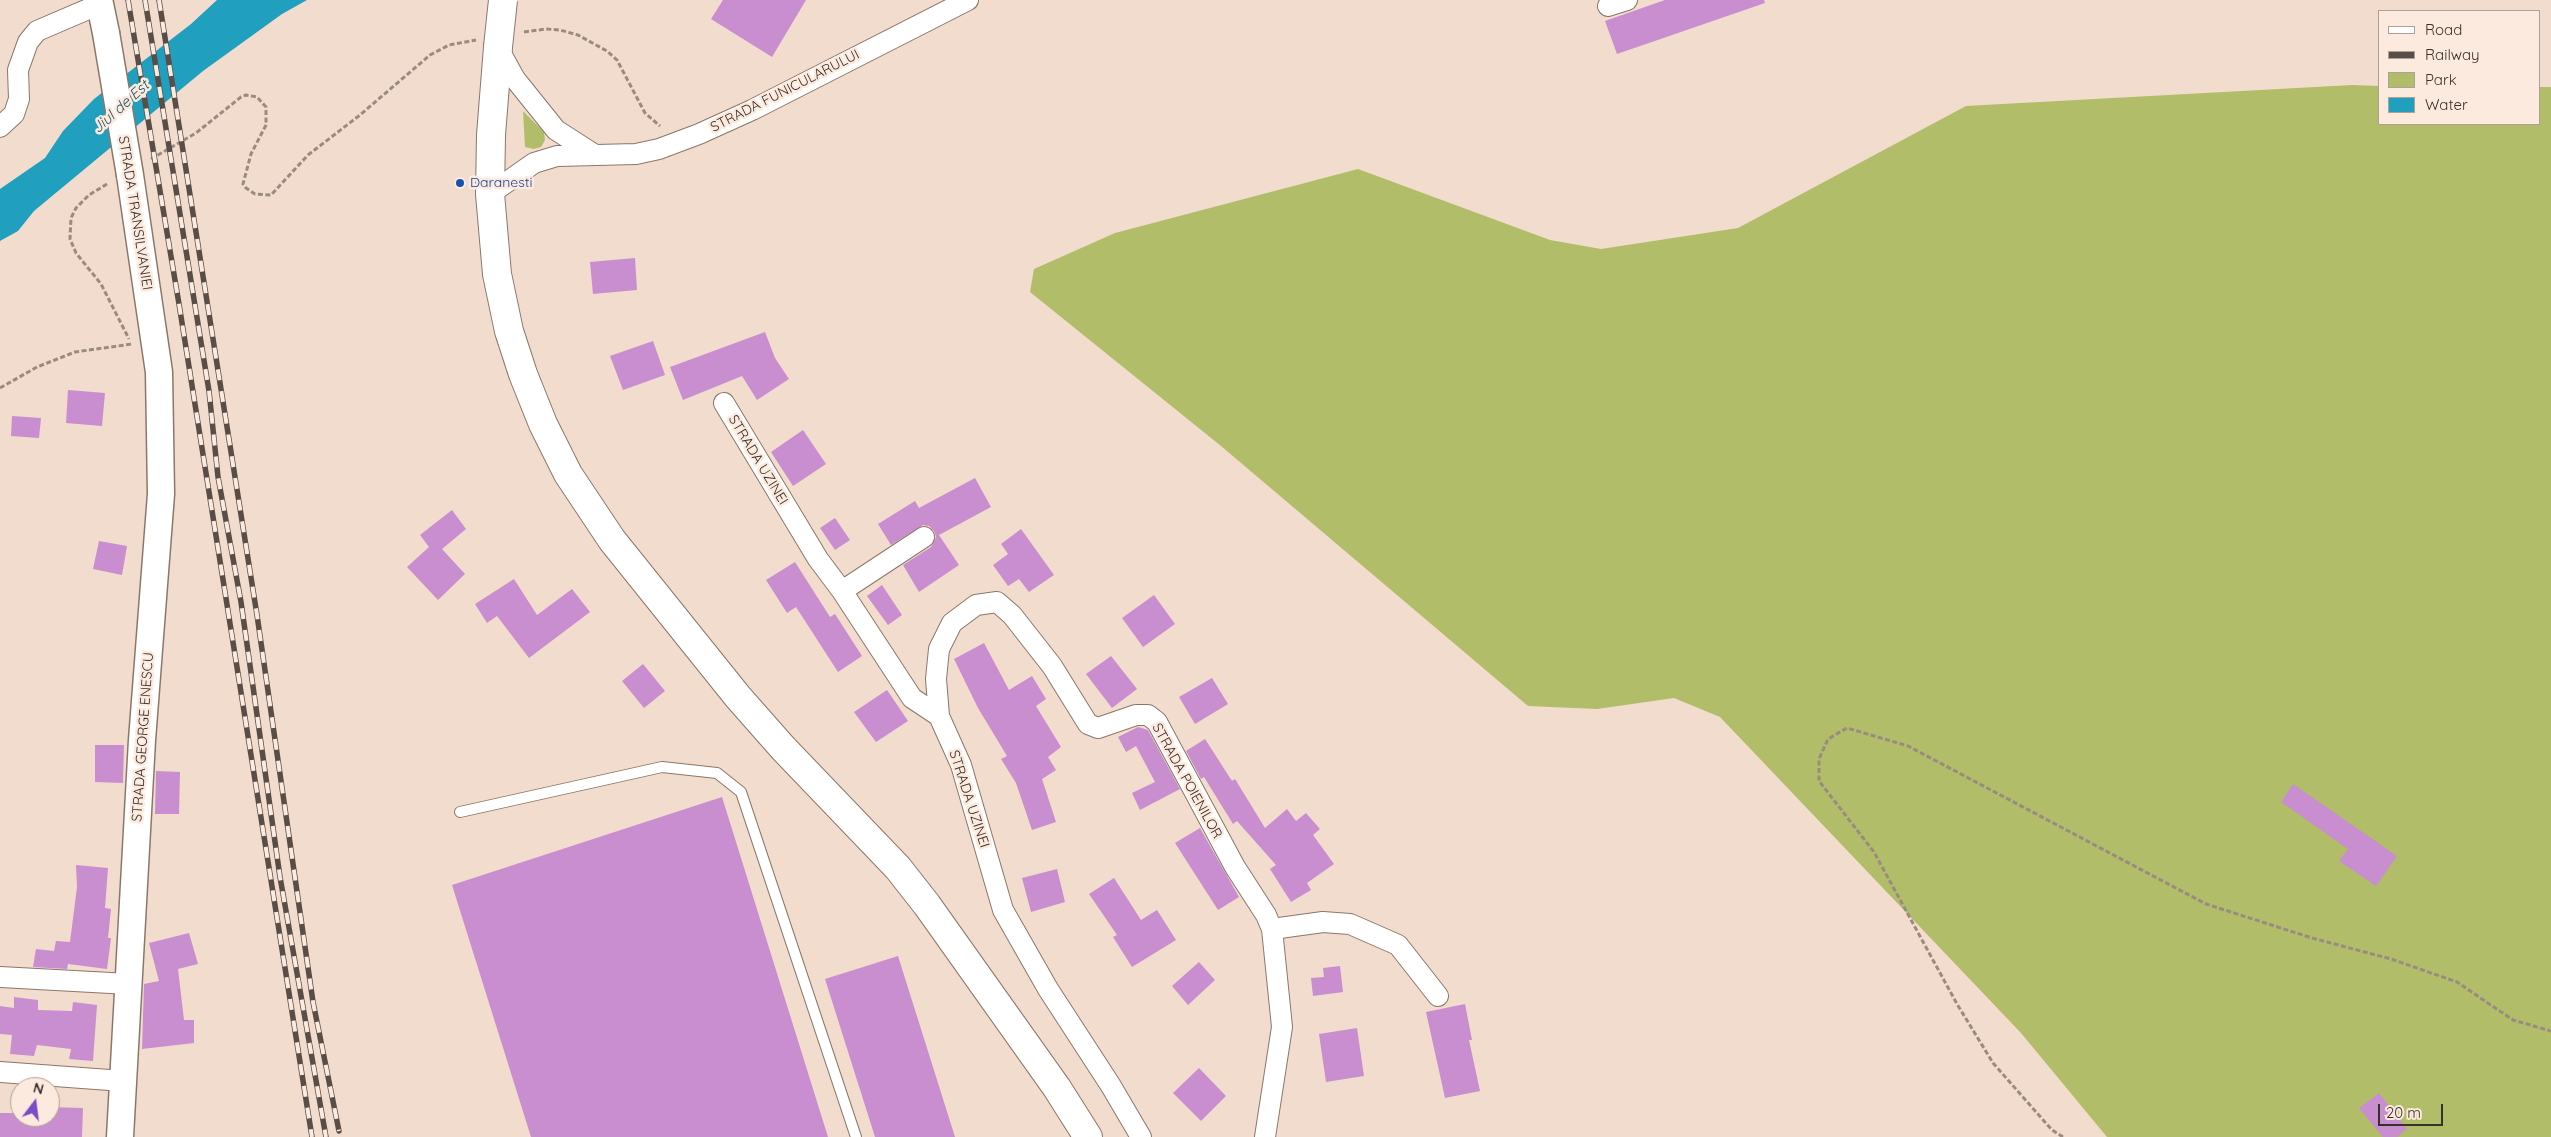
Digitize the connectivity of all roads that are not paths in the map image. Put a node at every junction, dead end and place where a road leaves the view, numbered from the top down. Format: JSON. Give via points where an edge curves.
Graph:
{"nodes":[{"id":1,"x":503,"y":0,"type":"edge"},
{"id":2,"x":968,"y":0,"type":"edge"},
{"id":3,"x":99,"y":2,"type":"edge"},
{"id":4,"x":499,"y":40,"type":"junction"},
{"id":5,"x":0,"y":127,"type":"edge"},
{"id":6,"x":595,"y":155,"type":"junction"},
{"id":7,"x":490,"y":194,"type":"junction"},
{"id":8,"x":144,"y":340,"type":"joint"},
{"id":9,"x":724,"y":403,"type":"dead end"},
{"id":10,"x":924,"y":537,"type":"dead end"},
{"id":11,"x":842,"y":590,"type":"junction"},
{"id":12,"x":938,"y":716,"type":"junction"},
{"id":13,"x":460,"y":812,"type":"dead end"},
{"id":14,"x":1272,"y":929,"type":"junction"},
{"id":15,"x":0,"y":977,"type":"edge"},
{"id":16,"x":129,"y":984,"type":"junction"},
{"id":17,"x":1438,"y":996,"type":"dead end"},
{"id":18,"x":0,"y":1072,"type":"edge"},
{"id":19,"x":123,"y":1080,"type":"junction"},
{"id":20,"x":120,"y":1137,"type":"edge"},
{"id":21,"x":856,"y":1137,"type":"edge"},
{"id":22,"x":1088,"y":1137,"type":"edge"},
{"id":23,"x":1141,"y":1137,"type":"edge"},
{"id":24,"x":1265,"y":1137,"type":"edge"}],
"edges":[{"from":1,"to":4,"type":"main road","bridge":true},
{"from":2,"to":6,"type":"street","name":"STRADA FUNICULARULUI","via":[[752,110],[684,140],[636,154]]},
{"from":3,"to":5,"type":"street","via":[[37,31],[23,53],[18,70],[18,98],[14,114]]},
{"from":3,"to":8,"type":"street","name":"STRADA TRANSILVANIEI","bridge":true,"via":[[129,173]]},
{"from":4,"to":6,"type":"street","via":[[515,80],[556,130]]},
{"from":4,"to":7,"type":"main road"},
{"from":6,"to":7,"type":"street","name":"STRADA FUNICULARULUI","via":[[557,156],[534,163]]},
{"from":7,"to":22,"type":"main road","via":[[497,274],[510,331],[543,424],[568,474],[656,597],[738,697],[898,868],[928,905]]},
{"from":8,"to":16,"type":"street","name":"STRADA GEORGE ENESCU","via":[[159,372],[161,494],[142,740]]},
{"from":9,"to":11,"type":"street","name":"STRADA UZINEI","via":[[818,559]]},
{"from":10,"to":11,"type":"street"},
{"from":11,"to":12,"type":"street","name":"STRADA UZINEI","via":[[912,698]]},
{"from":12,"to":14,"type":"street","name":"STRADA POIENILOR","via":[[936,679],[939,649],[952,623],[976,605],[997,602],[1012,615],[1052,666],[1080,716],[1088,724],[1098,728],[1136,715],[1148,715],[1157,722]]},
{"from":12,"to":23,"type":"street","name":"STRADA UZINEI","via":[[961,765],[1003,910],[1048,989]]},
{"from":13,"to":21,"type":"lane","via":[[662,767],[717,774],[740,792]]},
{"from":14,"to":17,"type":"street","via":[[1323,922],[1350,924],[1398,945]]},
{"from":14,"to":24,"type":"street","name":"STRADA POIENILOR","via":[[1282,1027]]},
{"from":15,"to":16,"type":"street"},
{"from":16,"to":19,"type":"street","name":"STRADA GEORGE ENESCU"},
{"from":18,"to":19,"type":"street"},
{"from":19,"to":20,"type":"street","name":"STRADA GEORGE ENESCU"}]}
